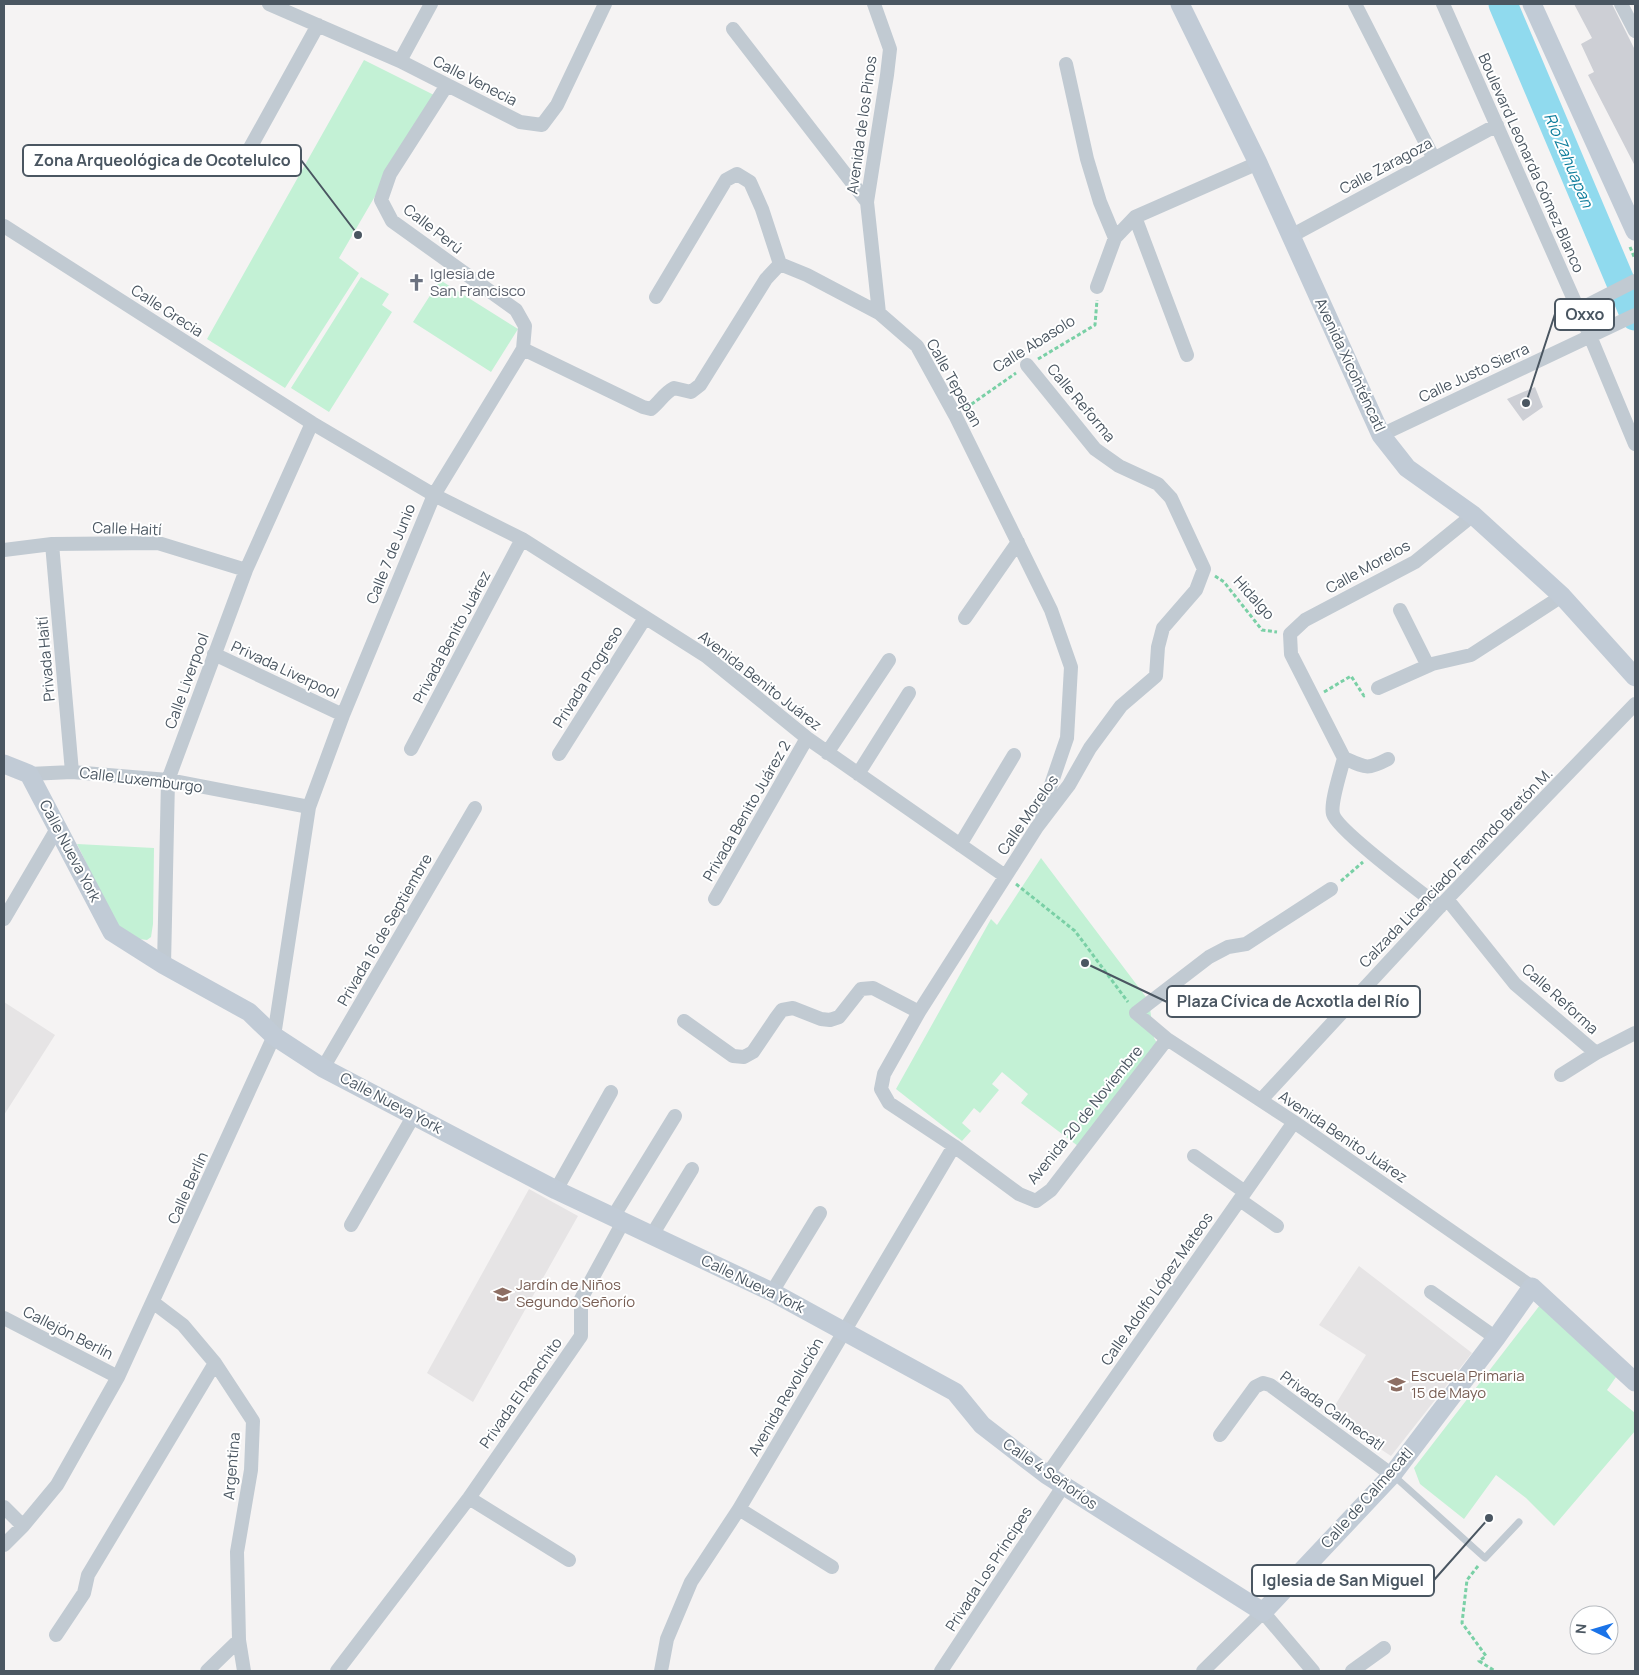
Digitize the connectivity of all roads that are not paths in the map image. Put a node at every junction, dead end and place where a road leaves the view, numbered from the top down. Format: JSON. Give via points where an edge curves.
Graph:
{"nodes":[{"id":1,"x":269,"y":4,"type":"edge"},
{"id":2,"x":431,"y":4,"type":"edge"},
{"id":3,"x":605,"y":4,"type":"edge"},
{"id":4,"x":874,"y":4,"type":"edge"},
{"id":5,"x":1180,"y":4,"type":"edge"},
{"id":6,"x":1355,"y":4,"type":"edge"},
{"id":7,"x":1443,"y":4,"type":"edge"},
{"id":8,"x":1532,"y":4,"type":"edge"},
{"id":9,"x":1621,"y":4,"type":"edge"},
{"id":10,"x":318,"y":25,"type":"junction"},
{"id":11,"x":733,"y":29,"type":"dead end"},
{"id":12,"x":1635,"y":31,"type":"edge"},
{"id":13,"x":400,"y":61,"type":"junction"},
{"id":14,"x":1066,"y":64,"type":"dead end"},
{"id":15,"x":447,"y":85,"type":"junction"},
{"id":16,"x":1497,"y":125,"type":"junction"},
{"id":17,"x":1434,"y":159,"type":"junction"},
{"id":18,"x":1258,"y":163,"type":"junction"},
{"id":19,"x":240,"y":166,"type":"dead end"},
{"id":20,"x":867,"y":202,"type":"junction"},
{"id":21,"x":1135,"y":217,"type":"junction"},
{"id":22,"x":4,"y":226,"type":"edge"},
{"id":23,"x":1635,"y":232,"type":"edge"},
{"id":24,"x":1290,"y":236,"type":"junction"},
{"id":25,"x":1115,"y":238,"type":"junction"},
{"id":26,"x":780,"y":264,"type":"junction"},
{"id":27,"x":1635,"y":281,"type":"edge"},
{"id":28,"x":1097,"y":287,"type":"road end"},
{"id":29,"x":656,"y":297,"type":"dead end"},
{"id":30,"x":1578,"y":310,"type":"junction"},
{"id":31,"x":879,"y":313,"type":"junction"},
{"id":32,"x":1635,"y":315,"type":"edge"},
{"id":33,"x":525,"y":326,"type":"joint"},
{"id":34,"x":1590,"y":336,"type":"junction"},
{"id":35,"x":522,"y":349,"type":"junction"},
{"id":36,"x":1187,"y":355,"type":"dead end"},
{"id":37,"x":1027,"y":365,"type":"road end"},
{"id":38,"x":312,"y":423,"type":"junction"},
{"id":39,"x":1381,"y":435,"type":"junction"},
{"id":40,"x":1635,"y":444,"type":"edge"},
{"id":41,"x":434,"y":495,"type":"junction"},
{"id":42,"x":1473,"y":515,"type":"junction"},
{"id":43,"x":522,"y":539,"type":"junction"},
{"id":44,"x":1018,"y":542,"type":"junction"},
{"id":45,"x":52,"y":544,"type":"junction"},
{"id":46,"x":4,"y":550,"type":"edge"},
{"id":47,"x":1204,"y":569,"type":"joint"},
{"id":48,"x":246,"y":570,"type":"junction"},
{"id":49,"x":1562,"y":596,"type":"junction"},
{"id":50,"x":1400,"y":610,"type":"dead end"},
{"id":51,"x":645,"y":618,"type":"junction"},
{"id":52,"x":964,"y":618,"type":"dead end"},
{"id":53,"x":214,"y":654,"type":"junction"},
{"id":54,"x":888,"y":660,"type":"dead end"},
{"id":55,"x":1428,"y":666,"type":"junction"},
{"id":56,"x":1635,"y":677,"type":"edge"},
{"id":57,"x":1378,"y":688,"type":"road end"},
{"id":58,"x":910,"y":693,"type":"dead end"},
{"id":59,"x":1635,"y":704,"type":"edge"},
{"id":60,"x":343,"y":715,"type":"junction"},
{"id":61,"x":807,"y":738,"type":"junction"},
{"id":62,"x":411,"y":749,"type":"dead end"},
{"id":63,"x":827,"y":753,"type":"junction"},
{"id":64,"x":559,"y":754,"type":"dead end"},
{"id":65,"x":1014,"y":755,"type":"dead end"},
{"id":66,"x":1344,"y":758,"type":"junction"},
{"id":67,"x":1388,"y":759,"type":"dead end"},
{"id":68,"x":4,"y":764,"type":"edge"},
{"id":69,"x":72,"y":772,"type":"junction"},
{"id":70,"x":29,"y":774,"type":"junction"},
{"id":71,"x":858,"y":774,"type":"junction"},
{"id":72,"x":168,"y":780,"type":"junction"},
{"id":73,"x":309,"y":807,"type":"junction"},
{"id":74,"x":475,"y":808,"type":"dead end"},
{"id":75,"x":58,"y":827,"type":"junction"},
{"id":76,"x":1037,"y":827,"type":"junction"},
{"id":77,"x":960,"y":845,"type":"junction"},
{"id":78,"x":1006,"y":876,"type":"junction"},
{"id":79,"x":1331,"y":889,"type":"road end"},
{"id":80,"x":715,"y":899,"type":"dead end"},
{"id":81,"x":1443,"y":903,"type":"junction"},
{"id":82,"x":4,"y":919,"type":"edge"},
{"id":83,"x":164,"y":965,"type":"junction"},
{"id":84,"x":919,"y":1012,"type":"junction"},
{"id":85,"x":684,"y":1021,"type":"dead end"},
{"id":86,"x":1635,"y":1033,"type":"edge"},
{"id":87,"x":274,"y":1036,"type":"junction"},
{"id":88,"x":1167,"y":1039,"type":"junction"},
{"id":89,"x":1596,"y":1053,"type":"junction"},
{"id":90,"x":323,"y":1068,"type":"junction"},
{"id":91,"x":1561,"y":1074,"type":"dead end"},
{"id":92,"x":881,"y":1089,"type":"joint"},
{"id":93,"x":611,"y":1092,"type":"dead end"},
{"id":94,"x":1261,"y":1100,"type":"junction"},
{"id":95,"x":414,"y":1115,"type":"junction"},
{"id":96,"x":675,"y":1116,"type":"dead end"},
{"id":97,"x":1294,"y":1122,"type":"junction"},
{"id":98,"x":954,"y":1146,"type":"junction"},
{"id":99,"x":1194,"y":1156,"type":"dead end"},
{"id":100,"x":692,"y":1169,"type":"dead end"},
{"id":101,"x":556,"y":1190,"type":"junction"},
{"id":102,"x":1242,"y":1196,"type":"junction"},
{"id":103,"x":820,"y":1213,"type":"dead end"},
{"id":104,"x":618,"y":1219,"type":"junction"},
{"id":105,"x":351,"y":1225,"type":"dead end"},
{"id":106,"x":1277,"y":1226,"type":"dead end"},
{"id":107,"x":652,"y":1235,"type":"junction"},
{"id":108,"x":1532,"y":1287,"type":"junction"},
{"id":109,"x":772,"y":1292,"type":"junction"},
{"id":110,"x":1431,"y":1292,"type":"dead end"},
{"id":111,"x":154,"y":1303,"type":"junction"},
{"id":112,"x":4,"y":1318,"type":"edge"},
{"id":113,"x":844,"y":1331,"type":"junction"},
{"id":114,"x":1496,"y":1338,"type":"junction"},
{"id":115,"x":215,"y":1363,"type":"junction"},
{"id":116,"x":118,"y":1377,"type":"junction"},
{"id":117,"x":1635,"y":1382,"type":"edge"},
{"id":118,"x":1220,"y":1435,"type":"dead end"},
{"id":119,"x":1047,"y":1475,"type":"junction"},
{"id":120,"x":1392,"y":1475,"type":"junction"},
{"id":121,"x":1064,"y":1486,"type":"junction"},
{"id":122,"x":469,"y":1498,"type":"junction"},
{"id":123,"x":4,"y":1507,"type":"edge"},
{"id":124,"x":739,"y":1509,"type":"junction"},
{"id":125,"x":1519,"y":1522,"type":"dead end"},
{"id":126,"x":23,"y":1526,"type":"junction"},
{"id":127,"x":4,"y":1545,"type":"edge"},
{"id":128,"x":569,"y":1560,"type":"dead end"},
{"id":129,"x":832,"y":1567,"type":"dead end"},
{"id":130,"x":1263,"y":1612,"type":"junction"},
{"id":131,"x":56,"y":1635,"type":"dead end"},
{"id":132,"x":239,"y":1640,"type":"junction"},
{"id":133,"x":1384,"y":1648,"type":"dead end"},
{"id":134,"x":207,"y":1671,"type":"edge"},
{"id":135,"x":244,"y":1671,"type":"edge"},
{"id":136,"x":337,"y":1671,"type":"edge"},
{"id":137,"x":661,"y":1671,"type":"edge"},
{"id":138,"x":941,"y":1671,"type":"edge"},
{"id":139,"x":1203,"y":1671,"type":"edge"},
{"id":140,"x":1313,"y":1671,"type":"edge"},
{"id":141,"x":1352,"y":1671,"type":"edge"}],
"edges":[{"from":1,"to":10,"type":"street","name":"Calle Venecia"},
{"from":2,"to":13,"type":"street"},
{"from":3,"to":15,"type":"street","name":"Calle Venecia","via":[[557,105],[542,125],[520,122]]},
{"from":4,"to":20,"type":"street","name":"Avenida de los Pinos","via":[[890,49]]},
{"from":5,"to":18,"type":"street","name":"Avenida Xicohténcatl"},
{"from":6,"to":17,"type":"street"},
{"from":7,"to":16,"type":"street","name":"Boulevard Leonarda Gómez Blanco"},
{"from":8,"to":23,"type":"street"},
{"from":9,"to":12,"type":"street"},
{"from":10,"to":13,"type":"street","name":"Calle Venecia"},
{"from":10,"to":19,"type":"street"},
{"from":11,"to":20,"type":"street"},
{"from":13,"to":15,"type":"street","name":"Calle Venecia"},
{"from":14,"to":25,"type":"street","via":[[1087,159]]},
{"from":15,"to":33,"type":"street","name":"Calle Perú","via":[[390,174],[381,200],[392,221],[516,310]]},
{"from":16,"to":17,"type":"street","name":"Calle Zaragoza"},
{"from":16,"to":30,"type":"street","name":"Boulevard Leonarda Gómez Blanco"},
{"from":17,"to":24,"type":"street","name":"Calle Zaragoza"},
{"from":18,"to":21,"type":"street"},
{"from":18,"to":24,"type":"street","name":"Avenida Xicohténcatl"},
{"from":20,"to":31,"type":"street","name":"Avenida de los Pinos"},
{"from":21,"to":25,"type":"street"},
{"from":21,"to":36,"type":"street"},
{"from":22,"to":38,"type":"street","name":"Calle Grecia"},
{"from":24,"to":39,"type":"street","name":"Avenida Xicohténcatl"},
{"from":25,"to":28,"type":"street"},
{"from":26,"to":29,"type":"street","via":[[750,182],[737,174],[726,180]]},
{"from":26,"to":31,"type":"street","name":"Calle Tepepan"},
{"from":26,"to":35,"type":"street","via":[[766,279],[700,385],[691,392],[674,388],[667,391],[652,409]]},
{"from":27,"to":30,"type":"street"},
{"from":30,"to":34,"type":"street","name":"Boulevard Leonarda Gómez Blanco"},
{"from":31,"to":44,"type":"street","name":"Calle Tepepan","via":[[917,346]]},
{"from":32,"to":34,"type":"street","name":"Calle Justo Sierra"},
{"from":33,"to":35,"type":"street","name":"Calle 7 de Junio"},
{"from":34,"to":39,"type":"street","name":"Calle Justo Sierra"},
{"from":34,"to":40,"type":"street","name":"Boulevard Leonarda Gómez Blanco"},
{"from":35,"to":41,"type":"street","name":"Calle 7 de Junio"},
{"from":37,"to":47,"type":"street","name":"Calle Reforma","via":[[1095,449],[1119,466],[1158,484],[1171,498]]},
{"from":38,"to":41,"type":"street","name":"Calle Grecia"},
{"from":38,"to":48,"type":"street","name":"Calle Liverpool"},
{"from":39,"to":42,"type":"street","name":"Avenida Xicohténcatl","via":[[1407,468]]},
{"from":41,"to":43,"type":"street","name":"Avenida Benito Juárez"},
{"from":41,"to":60,"type":"street","name":"Calle 7 de Junio"},
{"from":42,"to":49,"type":"street","name":"Avenida Xicohténcatl"},
{"from":42,"to":66,"type":"street","name":"Calle Morelos","via":[[1415,562],[1305,620],[1290,634],[1291,654]]},
{"from":43,"to":51,"type":"street","name":"Avenida Benito Juárez"},
{"from":43,"to":62,"type":"street","name":"Privada Benito Juárez"},
{"from":44,"to":52,"type":"street"},
{"from":44,"to":76,"type":"street","name":"Calle Tepepan","via":[[1051,610],[1071,667],[1067,738]]},
{"from":45,"to":46,"type":"street","name":"Calle Haití"},
{"from":45,"to":48,"type":"street","name":"Calle Haití","via":[[158,543]]},
{"from":45,"to":69,"type":"street","name":"Privada Haití"},
{"from":47,"to":76,"type":"street","name":"Calle Morelos","via":[[1196,590],[1163,628],[1156,676],[1121,706]]},
{"from":48,"to":53,"type":"street","name":"Calle Liverpool"},
{"from":49,"to":55,"type":"street","via":[[1471,655]]},
{"from":49,"to":56,"type":"street","name":"Avenida Xicohténcatl"},
{"from":50,"to":55,"type":"street"},
{"from":51,"to":61,"type":"street","name":"Avenida Benito Juárez","via":[[706,656]]},
{"from":51,"to":64,"type":"street","name":"Privada Progreso"},
{"from":53,"to":60,"type":"street","name":"Privada Liverpool"},
{"from":53,"to":72,"type":"street","name":"Calle Liverpool"},
{"from":54,"to":63,"type":"street"},
{"from":55,"to":57,"type":"street"},
{"from":58,"to":71,"type":"street"},
{"from":59,"to":81,"type":"street","name":"Calzada Licenciado Fernando Bretón M."},
{"from":60,"to":73,"type":"street","name":"Calle 7 de Junio"},
{"from":61,"to":63,"type":"street","name":"Avenida Benito Juárez"},
{"from":61,"to":80,"type":"street","name":"Privada Benito Juárez 2"},
{"from":63,"to":71,"type":"street","name":"Avenida Benito Juárez"},
{"from":65,"to":77,"type":"street"},
{"from":66,"to":67,"type":"street","via":[[1372,767]]},
{"from":66,"to":81,"type":"street","name":"Calle Reforma","via":[[1333,804],[1333,814],[1338,823],[1373,854]]},
{"from":68,"to":70,"type":"street","name":"Calle Luxemburgo"},
{"from":69,"to":70,"type":"street","name":"Calle Luxemburgo"},
{"from":69,"to":72,"type":"street","name":"Calle Luxemburgo"},
{"from":70,"to":75,"type":"street","name":"Calle Nueva York"},
{"from":71,"to":77,"type":"street","name":"Avenida Benito Juárez"},
{"from":72,"to":73,"type":"street","name":"Calle Luxemburgo"},
{"from":72,"to":83,"type":"street","name":"Calle Liverpool"},
{"from":73,"to":87,"type":"street","name":"Calle Berlín"},
{"from":74,"to":90,"type":"street","name":"Privada 16 de Septiembre"},
{"from":75,"to":82,"type":"street"},
{"from":75,"to":83,"type":"street","name":"Calle Nueva York","via":[[112,932]]},
{"from":76,"to":78,"type":"street","name":"Calle Morelos"},
{"from":77,"to":78,"type":"street","name":"Avenida Benito Juárez"},
{"from":78,"to":84,"type":"street","name":"Calle Morelos"},
{"from":79,"to":88,"type":"street","name":"Avenida Benito Juárez","via":[[1246,944],[1228,947],[1209,957],[1136,1013]]},
{"from":81,"to":89,"type":"street","name":"Calle Reforma","via":[[1515,984]]},
{"from":81,"to":94,"type":"street","name":"Calzada Licenciado Fernando Bretón M."},
{"from":83,"to":87,"type":"street","name":"Calle Nueva York","via":[[249,1012]]},
{"from":84,"to":85,"type":"street","via":[[873,988],[861,989],[839,1017],[830,1020],[793,1008],[782,1010],[753,1052],[744,1057],[733,1056]]},
{"from":84,"to":92,"type":"street","name":"Calle Morelos","via":[[884,1074]]},
{"from":86,"to":89,"type":"street"},
{"from":87,"to":90,"type":"street","name":"Calle Nueva York"},
{"from":87,"to":111,"type":"street","name":"Calle Berlín"},
{"from":88,"to":94,"type":"street","name":"Avenida Benito Juárez"},
{"from":88,"to":98,"type":"street","name":"Avenida 20 de Noviembre","via":[[1051,1190],[1036,1201],[1019,1194]]},
{"from":89,"to":91,"type":"street"},
{"from":90,"to":95,"type":"street","name":"Calle Nueva York"},
{"from":92,"to":98,"type":"street","name":"Avenida 20 de Noviembre","via":[[890,1103]]},
{"from":93,"to":101,"type":"street"},
{"from":94,"to":97,"type":"street","name":"Avenida Benito Juárez"},
{"from":95,"to":101,"type":"street","name":"Calle Nueva York"},
{"from":95,"to":105,"type":"street"},
{"from":96,"to":104,"type":"street","name":"Privada El Ranchito"},
{"from":97,"to":102,"type":"street","name":"Calle Adolfo López Mateos"},
{"from":97,"to":108,"type":"street","name":"Avenida Benito Juárez"},
{"from":98,"to":113,"type":"street","name":"Avenida Revolución"},
{"from":99,"to":102,"type":"street"},
{"from":100,"to":107,"type":"street"},
{"from":101,"to":104,"type":"street","name":"Calle Nueva York"},
{"from":102,"to":106,"type":"street"},
{"from":102,"to":119,"type":"street","name":"Calle Adolfo López Mateos"},
{"from":103,"to":109,"type":"street"},
{"from":104,"to":107,"type":"street","name":"Calle Nueva York"},
{"from":104,"to":122,"type":"street","name":"Privada El Ranchito","via":[[581,1299],[581,1336]]},
{"from":107,"to":109,"type":"street","name":"Calle Nueva York"},
{"from":108,"to":114,"type":"street","name":"Calle de Calmecatl"},
{"from":108,"to":117,"type":"street"},
{"from":109,"to":113,"type":"street","name":"Calle Nueva York"},
{"from":110,"to":114,"type":"street"},
{"from":111,"to":115,"type":"street","name":"Argentina","via":[[183,1325]]},
{"from":111,"to":116,"type":"street","name":"Calle Berlín"},
{"from":112,"to":116,"type":"street","name":"Callejón Berlín"},
{"from":113,"to":119,"type":"street","name":"Calle 4 Señoríos","via":[[955,1392],[982,1426]]},
{"from":113,"to":124,"type":"street","name":"Avenida Revolución"},
{"from":114,"to":120,"type":"street","name":"Calle de Calmecatl"},
{"from":115,"to":131,"type":"street","via":[[88,1575],[84,1593]]},
{"from":115,"to":132,"type":"street","name":"Argentina","via":[[253,1421],[251,1470],[237,1552]]},
{"from":116,"to":126,"type":"street","name":"Calle Berlín","via":[[57,1485]]},
{"from":118,"to":120,"type":"street","name":"Privada Calmecatl","via":[[1255,1387],[1263,1383]]},
{"from":119,"to":121,"type":"street","name":"Calle 4 Señoríos"},
{"from":120,"to":125,"type":"lane","name":"Privada Calmecatl","via":[[1485,1558]]},
{"from":120,"to":130,"type":"street","name":"Calle de Calmecatl"},
{"from":121,"to":130,"type":"street","name":"Calle 4 Señoríos"},
{"from":121,"to":138,"type":"street","name":"Privada Los Príncipes"},
{"from":122,"to":128,"type":"street"},
{"from":122,"to":136,"type":"street","name":"Privada El Ranchito"},
{"from":123,"to":126,"type":"street"},
{"from":124,"to":129,"type":"street"},
{"from":124,"to":137,"type":"street","name":"Avenida Revolución","via":[[691,1582],[667,1639]]},
{"from":126,"to":127,"type":"street","name":"Calle Berlín"},
{"from":130,"to":139,"type":"street","name":"Calle de Calmecatl"},
{"from":130,"to":140,"type":"street"},
{"from":132,"to":134,"type":"street"},
{"from":132,"to":135,"type":"street","name":"Argentina"},
{"from":133,"to":141,"type":"street"}]}
